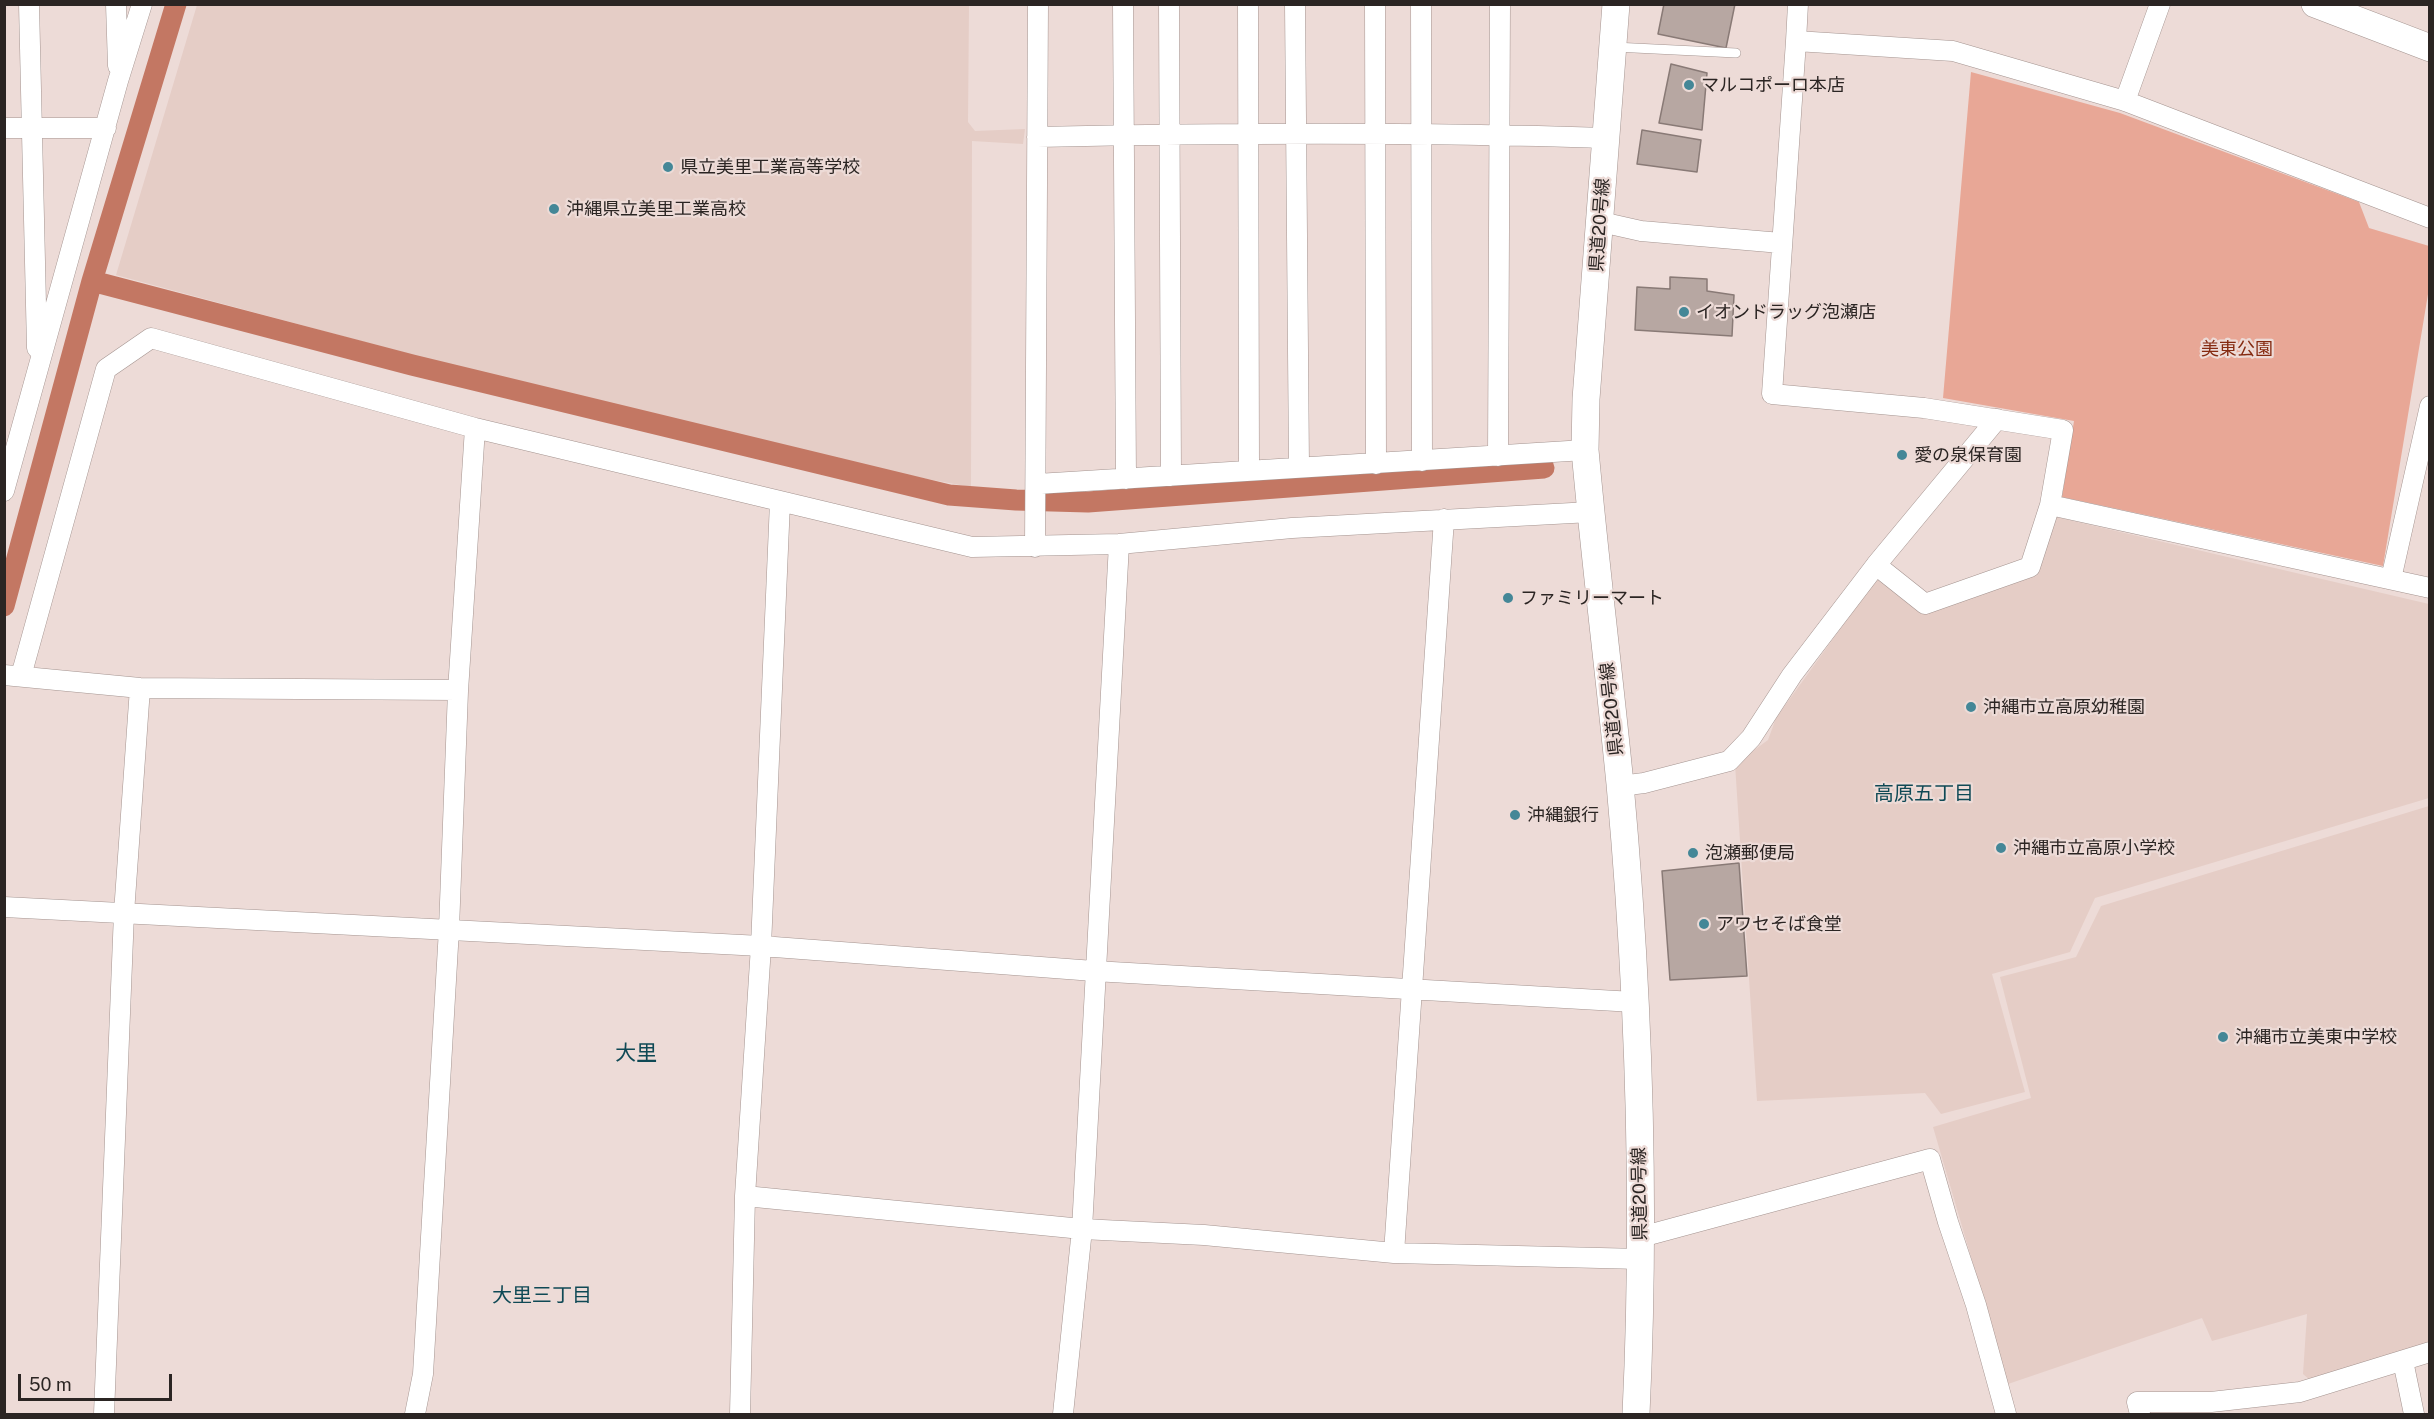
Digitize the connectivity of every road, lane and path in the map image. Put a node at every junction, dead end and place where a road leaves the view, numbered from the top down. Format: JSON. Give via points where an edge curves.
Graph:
{"nodes":[{"id":1,"x":29,"y":4,"type":"edge"},
{"id":2,"x":116,"y":4,"type":"edge"},
{"id":3,"x":142,"y":4,"type":"edge"},
{"id":4,"x":1038,"y":4,"type":"edge"},
{"id":5,"x":1123,"y":4,"type":"edge"},
{"id":6,"x":1169,"y":4,"type":"edge"},
{"id":7,"x":1248,"y":4,"type":"edge"},
{"id":8,"x":1294,"y":4,"type":"edge"},
{"id":9,"x":1375,"y":4,"type":"edge"},
{"id":10,"x":1420,"y":4,"type":"edge"},
{"id":11,"x":1500,"y":4,"type":"edge"},
{"id":12,"x":1616,"y":4,"type":"edge"},
{"id":13,"x":1798,"y":4,"type":"edge"},
{"id":14,"x":2160,"y":4,"type":"edge"},
{"id":15,"x":2315,"y":4,"type":"edge"},
{"id":16,"x":1796,"y":41,"type":"junction"},
{"id":17,"x":1612,"y":47,"type":"junction"},
{"id":18,"x":2430,"y":48,"type":"edge"},
{"id":19,"x":1736,"y":53,"type":"dead end"},
{"id":20,"x":118,"y":81,"type":"junction"},
{"id":21,"x":2125,"y":101,"type":"junction"},
{"id":22,"x":4,"y":128,"type":"edge"},
{"id":23,"x":30,"y":128,"type":"junction"},
{"id":24,"x":106,"y":128,"type":"junction"},
{"id":25,"x":1169,"y":134,"type":"junction"},
{"id":26,"x":1248,"y":134,"type":"junction"},
{"id":27,"x":1295,"y":134,"type":"junction"},
{"id":28,"x":1375,"y":134,"type":"junction"},
{"id":29,"x":1420,"y":134,"type":"junction"},
{"id":30,"x":1123,"y":135,"type":"junction"},
{"id":31,"x":1500,"y":135,"type":"junction"},
{"id":32,"x":1037,"y":137,"type":"junction"},
{"id":33,"x":1605,"y":138,"type":"junction"},
{"id":34,"x":2430,"y":218,"type":"edge"},
{"id":35,"x":1601,"y":222,"type":"junction"},
{"id":36,"x":1781,"y":243,"type":"junction"},
{"id":37,"x":38,"y":369,"type":"junction"},
{"id":38,"x":2430,"y":406,"type":"edge"},
{"id":39,"x":1997,"y":419,"type":"junction"},
{"id":40,"x":475,"y":428,"type":"junction"},
{"id":41,"x":1585,"y":450,"type":"junction"},
{"id":42,"x":1498,"y":456,"type":"junction"},
{"id":43,"x":1422,"y":461,"type":"junction"},
{"id":44,"x":1376,"y":464,"type":"junction"},
{"id":45,"x":1299,"y":467,"type":"junction"},
{"id":46,"x":1249,"y":471,"type":"junction"},
{"id":47,"x":1171,"y":476,"type":"junction"},
{"id":48,"x":1126,"y":478,"type":"junction"},
{"id":49,"x":1037,"y":484,"type":"junction"},
{"id":50,"x":4,"y":491,"type":"edge"},
{"id":51,"x":780,"y":502,"type":"junction"},
{"id":52,"x":2050,"y":505,"type":"junction"},
{"id":53,"x":1591,"y":512,"type":"junction"},
{"id":54,"x":1444,"y":519,"type":"junction"},
{"id":55,"x":1119,"y":544,"type":"junction"},
{"id":56,"x":1035,"y":547,"type":"junction"},
{"id":57,"x":1876,"y":565,"type":"junction"},
{"id":58,"x":2391,"y":579,"type":"junction"},
{"id":59,"x":2430,"y":588,"type":"edge"},
{"id":60,"x":13,"y":675,"type":"edge"},
{"id":61,"x":140,"y":688,"type":"junction"},
{"id":62,"x":458,"y":690,"type":"junction"},
{"id":63,"x":1620,"y":786,"type":"junction"},
{"id":64,"x":4,"y":907,"type":"edge"},
{"id":65,"x":124,"y":913,"type":"junction"},
{"id":66,"x":448,"y":929,"type":"junction"},
{"id":67,"x":761,"y":946,"type":"junction"},
{"id":68,"x":1094,"y":971,"type":"junction"},
{"id":69,"x":1413,"y":988,"type":"junction"},
{"id":70,"x":1634,"y":1002,"type":"junction"},
{"id":71,"x":745,"y":1196,"type":"junction"},
{"id":72,"x":1082,"y":1229,"type":"junction"},
{"id":73,"x":1641,"y":1248,"type":"junction"},
{"id":74,"x":1394,"y":1252,"type":"junction"},
{"id":75,"x":2430,"y":1352,"type":"edge"},
{"id":76,"x":2403,"y":1361,"type":"junction"},
{"id":77,"x":2271,"y":1406,"type":"edge"},
{"id":78,"x":104,"y":1414,"type":"edge"},
{"id":79,"x":415,"y":1414,"type":"edge"},
{"id":80,"x":740,"y":1414,"type":"edge"},
{"id":81,"x":1063,"y":1414,"type":"edge"},
{"id":82,"x":1636,"y":1414,"type":"edge"},
{"id":83,"x":2006,"y":1414,"type":"edge"},
{"id":84,"x":2140,"y":1414,"type":"edge"},
{"id":85,"x":2414,"y":1414,"type":"edge"}],
"edges":[{"from":1,"to":23,"type":"street"},
{"from":2,"to":20,"type":"street"},
{"from":3,"to":20,"type":"street"},
{"from":4,"to":32,"type":"street"},
{"from":5,"to":30,"type":"street"},
{"from":6,"to":25,"type":"street"},
{"from":7,"to":26,"type":"street"},
{"from":8,"to":27,"type":"street"},
{"from":9,"to":28,"type":"street"},
{"from":10,"to":29,"type":"street"},
{"from":11,"to":31,"type":"street"},
{"from":12,"to":17,"type":"main road","name":"県道20号線"},
{"from":13,"to":16,"type":"street"},
{"from":14,"to":21,"type":"street"},
{"from":15,"to":18,"type":"main road"},
{"from":16,"to":21,"type":"street","via":[[1953,51]]},
{"from":16,"to":36,"type":"street"},
{"from":17,"to":19,"type":"lane"},
{"from":17,"to":33,"type":"main road","name":"県道20号線"},
{"from":20,"to":24,"type":"street"},
{"from":21,"to":34,"type":"street"},
{"from":22,"to":23,"type":"street"},
{"from":23,"to":24,"type":"street"},
{"from":23,"to":37,"type":"street"},
{"from":24,"to":37,"type":"street"},
{"from":25,"to":26,"type":"street"},
{"from":25,"to":30,"type":"street"},
{"from":25,"to":47,"type":"street"},
{"from":26,"to":27,"type":"street"},
{"from":26,"to":46,"type":"street"},
{"from":27,"to":28,"type":"street"},
{"from":27,"to":45,"type":"street"},
{"from":28,"to":29,"type":"street"},
{"from":28,"to":44,"type":"street"},
{"from":29,"to":31,"type":"street"},
{"from":29,"to":43,"type":"street"},
{"from":30,"to":32,"type":"street"},
{"from":30,"to":48,"type":"street"},
{"from":31,"to":33,"type":"street"},
{"from":31,"to":42,"type":"street"},
{"from":32,"to":49,"type":"street"},
{"from":33,"to":35,"type":"main road","name":"県道20号線"},
{"from":35,"to":36,"type":"street","via":[[1641,231]]},
{"from":35,"to":41,"type":"main road","name":"県道20号線"},
{"from":36,"to":39,"type":"street","via":[[1772,394]]},
{"from":37,"to":50,"type":"street"},
{"from":38,"to":58,"type":"street"},
{"from":39,"to":52,"type":"street","via":[[2063,430]]},
{"from":39,"to":57,"type":"street"},
{"from":40,"to":51,"type":"street"},
{"from":40,"to":60,"type":"street","via":[[151,338],[105,369]]},
{"from":40,"to":62,"type":"street"},
{"from":41,"to":42,"type":"street"},
{"from":41,"to":53,"type":"main road","name":"県道20号線"},
{"from":42,"to":43,"type":"street"},
{"from":43,"to":44,"type":"street"},
{"from":44,"to":45,"type":"street"},
{"from":45,"to":46,"type":"street"},
{"from":46,"to":47,"type":"street"},
{"from":47,"to":48,"type":"street"},
{"from":48,"to":49,"type":"street"},
{"from":49,"to":56,"type":"street"},
{"from":51,"to":56,"type":"street","via":[[972,547]]},
{"from":51,"to":67,"type":"street"},
{"from":52,"to":57,"type":"street","via":[[2030,567],[1924,604]]},
{"from":52,"to":58,"type":"street"},
{"from":53,"to":54,"type":"street"},
{"from":53,"to":63,"type":"main road","name":"県道20号線"},
{"from":54,"to":55,"type":"street"},
{"from":54,"to":69,"type":"street"},
{"from":55,"to":56,"type":"street"},
{"from":55,"to":68,"type":"street"},
{"from":57,"to":63,"type":"street","via":[[1792,675],[1751,738],[1729,761]]},
{"from":58,"to":59,"type":"street"},
{"from":60,"to":61,"type":"street"},
{"from":61,"to":62,"type":"street"},
{"from":61,"to":65,"type":"street"},
{"from":62,"to":66,"type":"street"},
{"from":63,"to":70,"type":"main road","name":"県道20号線"},
{"from":64,"to":65,"type":"street"},
{"from":65,"to":66,"type":"street"},
{"from":65,"to":78,"type":"street"},
{"from":66,"to":67,"type":"street"},
{"from":66,"to":79,"type":"street","via":[[423,1374]]},
{"from":67,"to":68,"type":"street"},
{"from":67,"to":71,"type":"street"},
{"from":68,"to":69,"type":"street"},
{"from":68,"to":72,"type":"street"},
{"from":69,"to":70,"type":"street"},
{"from":69,"to":74,"type":"street"},
{"from":70,"to":73,"type":"main road","name":"県道20号線"},
{"from":71,"to":72,"type":"street"},
{"from":71,"to":80,"type":"street"},
{"from":72,"to":74,"type":"street"},
{"from":72,"to":81,"type":"street"},
{"from":73,"to":74,"type":"street"},
{"from":73,"to":82,"type":"main road","name":"県道20号線"},
{"from":73,"to":83,"type":"street","via":[[1930,1159]]},
{"from":75,"to":76,"type":"street"},
{"from":76,"to":77,"type":"street","via":[[2300,1392]]},
{"from":76,"to":85,"type":"street"},
{"from":77,"to":84,"type":"street","via":[[2137,1402]]}]}
